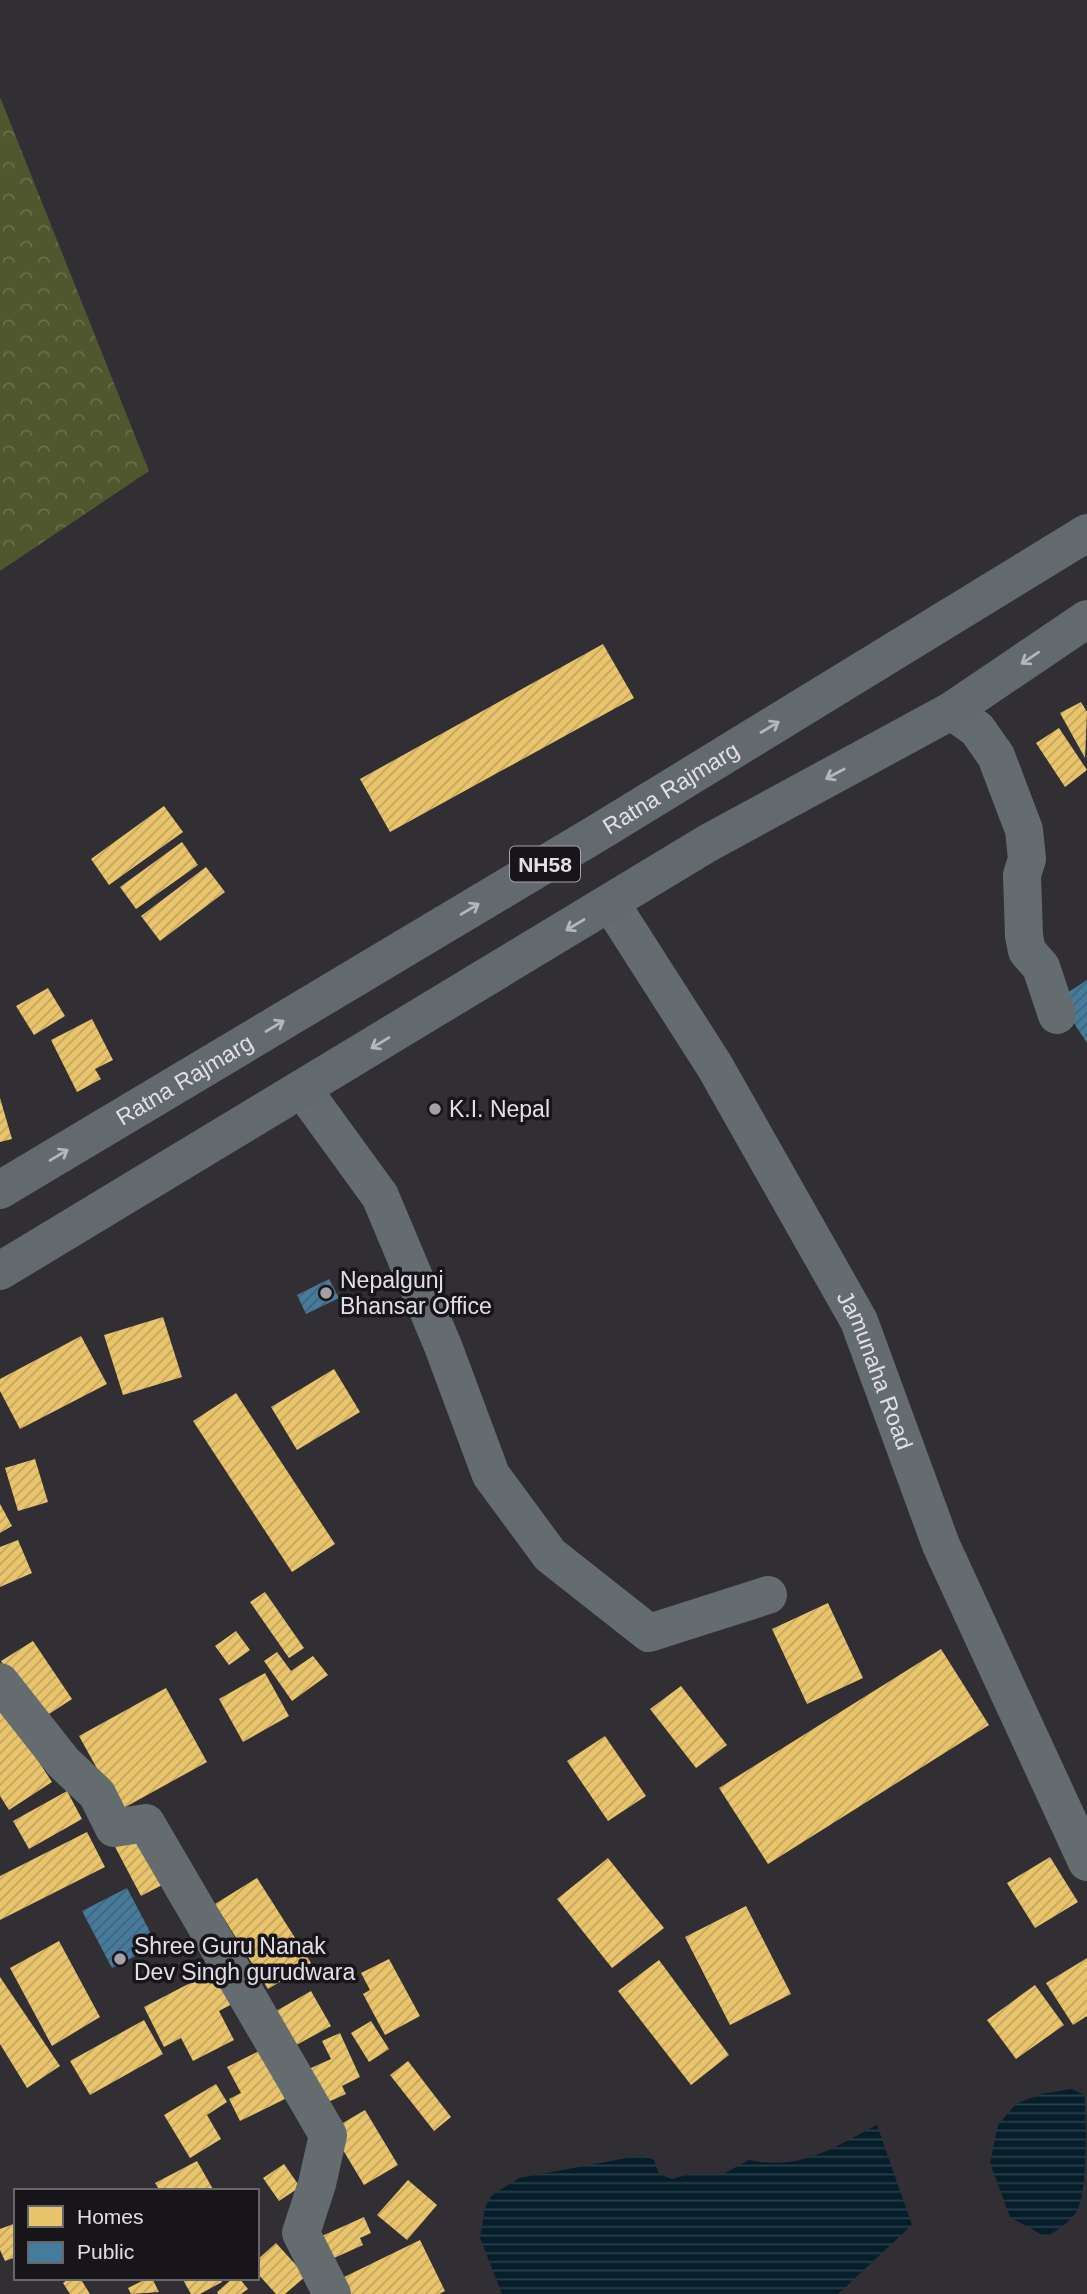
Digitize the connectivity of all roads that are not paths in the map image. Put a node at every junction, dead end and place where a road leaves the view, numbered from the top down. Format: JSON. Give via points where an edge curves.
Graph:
{"nodes":[{"id":1,"x":1087,"y":533,"type":"edge"},
{"id":2,"x":1087,"y":619,"type":"edge"},
{"id":3,"x":951,"y":711,"type":"junction"},
{"id":4,"x":611,"y":904,"type":"junction"},
{"id":5,"x":1057,"y":1015,"type":"dead end"},
{"id":6,"x":303,"y":1090,"type":"junction"},
{"id":7,"x":0,"y":1190,"type":"edge"},
{"id":8,"x":0,"y":1271,"type":"edge"},
{"id":9,"x":768,"y":1595,"type":"dead end"},
{"id":10,"x":0,"y":1682,"type":"edge"},
{"id":11,"x":1087,"y":1862,"type":"edge"},
{"id":12,"x":332,"y":2294,"type":"edge"}],
"edges":[{"from":7,"to":1,"type":"highway","name":"Ratna Rajmarg","number":"NH58","one_way":true},
{"from":2,"to":3,"type":"highway","one_way":true},
{"from":3,"to":4,"type":"highway","one_way":true,"via":[[708,843]]},
{"from":3,"to":5,"type":"street","via":[[977,729],[996,756],[1024,830],[1024,936],[1027,951],[1041,967]]},
{"from":4,"to":6,"type":"highway","one_way":true},
{"from":4,"to":11,"type":"street","name":"Jamunaha Road","via":[[714,1065],[859,1321],[942,1545]]},
{"from":6,"to":8,"type":"highway"},
{"from":6,"to":9,"type":"street","via":[[380,1196],[491,1475],[550,1555],[649,1633]]},
{"from":10,"to":12,"type":"street","via":[[63,1762],[97,1794],[114,1828],[146,1822],[328,2135],[301,2233]]}]}
